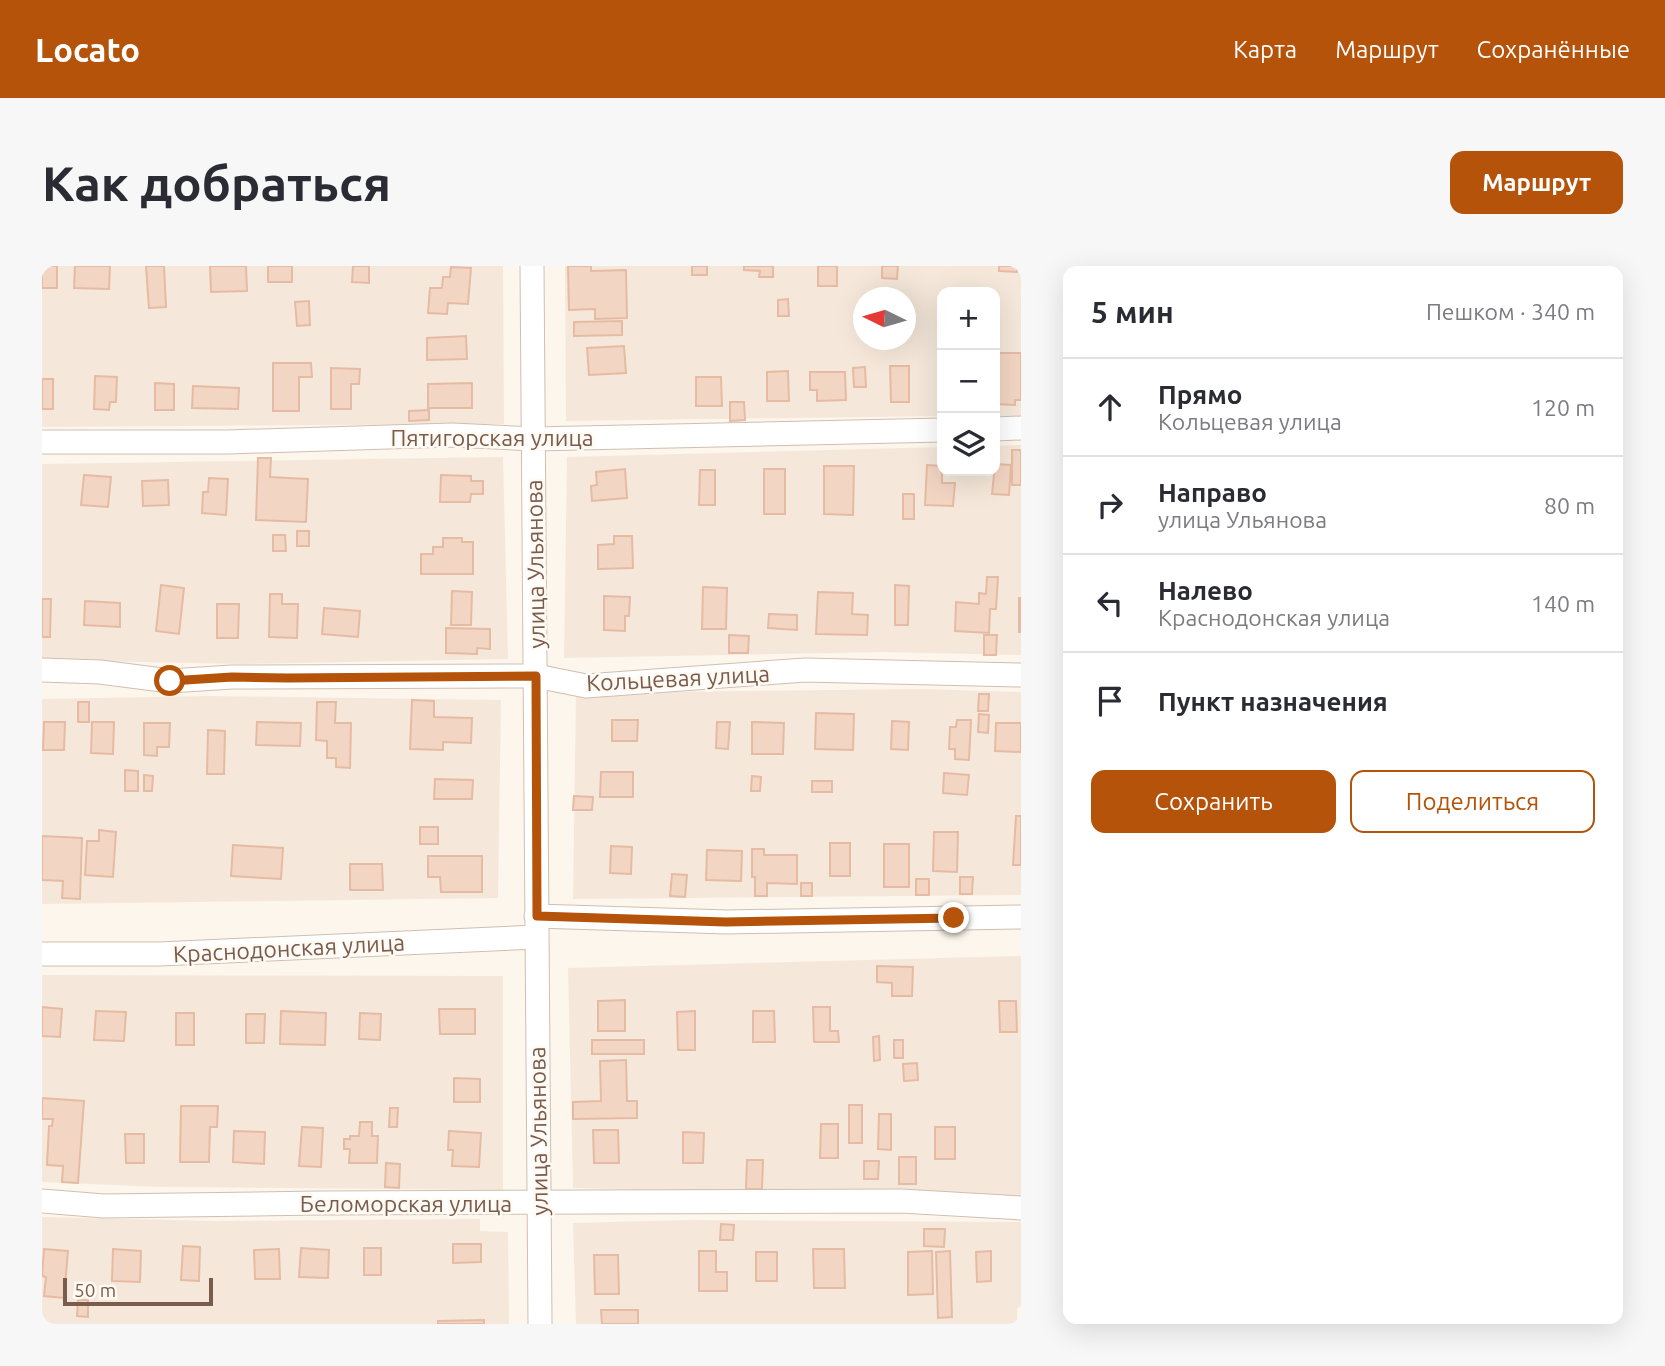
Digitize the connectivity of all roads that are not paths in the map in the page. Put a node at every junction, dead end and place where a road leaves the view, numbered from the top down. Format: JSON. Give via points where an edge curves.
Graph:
{"nodes":[{"id":1,"x":532,"y":266,"type":"edge"},
{"id":2,"x":1021,"y":428,"type":"edge"},
{"id":3,"x":1000,"y":429,"type":"edge"},
{"id":4,"x":937,"y":430,"type":"edge"},
{"id":5,"x":534,"y":439,"type":"junction"},
{"id":6,"x":42,"y":442,"type":"edge"},
{"id":7,"x":42,"y":670,"type":"edge"},
{"id":8,"x":1021,"y":675,"type":"edge"},
{"id":9,"x":536,"y":676,"type":"junction"},
{"id":10,"x":1021,"y":917,"type":"edge"},
{"id":11,"x":536,"y":927,"type":"junction"},
{"id":12,"x":42,"y":954,"type":"edge"},
{"id":13,"x":42,"y":1201,"type":"edge"},
{"id":14,"x":539,"y":1203,"type":"junction"},
{"id":15,"x":1021,"y":1208,"type":"edge"},
{"id":16,"x":540,"y":1324,"type":"edge"}],
"edges":[{"from":1,"to":5,"type":"street","name":"улица Ульянова"},
{"from":2,"to":3,"type":"street"},
{"from":4,"to":5,"type":"street","name":"Пятигорская улица"},
{"from":5,"to":6,"type":"street","name":"Пятигорская улица","via":[[452,435]]},
{"from":5,"to":9,"type":"street","name":"улица Ульянова"},
{"from":7,"to":9,"type":"street","name":"Кольцевая улица","via":[[170,681]]},
{"from":8,"to":9,"type":"street","name":"Кольцевая улица","via":[[805,670],[586,686]]},
{"from":9,"to":11,"type":"street","name":"улица Ульянова"},
{"from":10,"to":11,"type":"street","name":"Краснодонская улица"},
{"from":11,"to":12,"type":"street","name":"Краснодонская улица","via":[[159,954]]},
{"from":11,"to":14,"type":"street","name":"улица Ульянова"},
{"from":13,"to":14,"type":"street","name":"Беломорская улица","via":[[104,1206]]},
{"from":14,"to":15,"type":"street","name":"Беломорская улица","via":[[901,1201]]},
{"from":14,"to":16,"type":"street","name":"улица Ульянова"}]}
